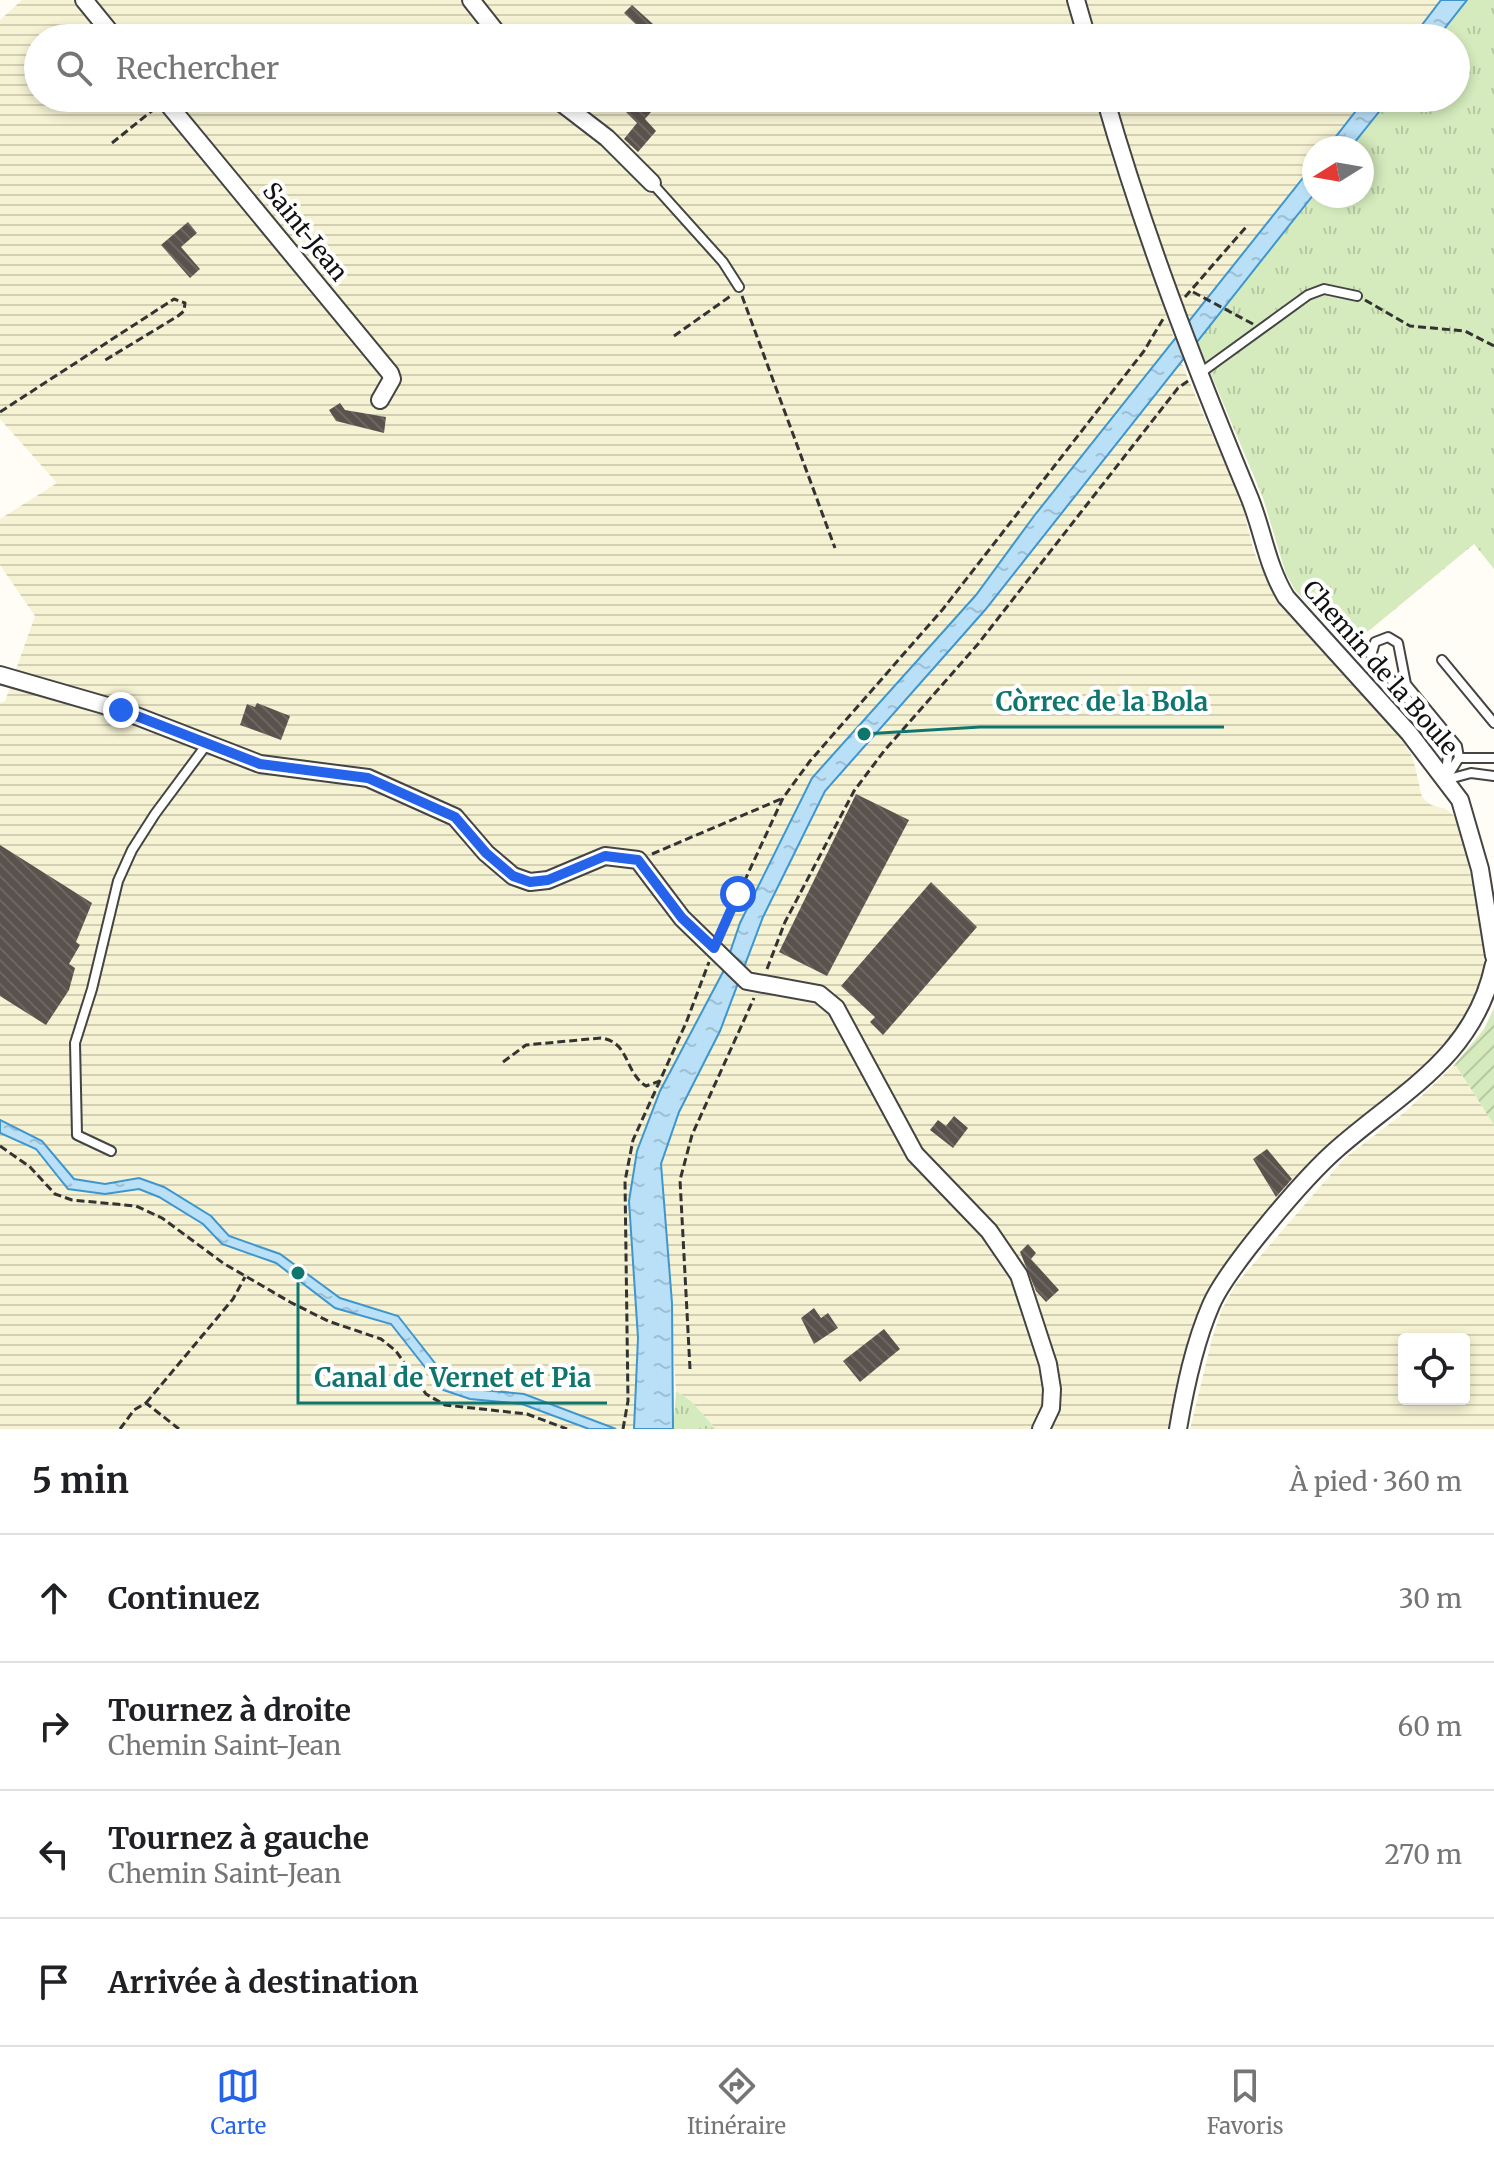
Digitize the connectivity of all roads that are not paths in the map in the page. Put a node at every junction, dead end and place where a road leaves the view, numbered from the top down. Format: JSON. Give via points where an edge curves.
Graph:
{"nodes":[{"id":1,"x":84,"y":0,"type":"edge"},
{"id":2,"x":471,"y":0,"type":"edge"},
{"id":3,"x":1076,"y":0,"type":"edge"},
{"id":4,"x":104,"y":24,"type":"edge"},
{"id":5,"x":490,"y":24,"type":"edge"},
{"id":6,"x":1083,"y":24,"type":"edge"},
{"id":7,"x":175,"y":112,"type":"edge"},
{"id":8,"x":573,"y":112,"type":"edge"},
{"id":9,"x":1109,"y":112,"type":"edge"},
{"id":10,"x":652,"y":183,"type":"joint"},
{"id":11,"x":739,"y":287,"type":"road end"},
{"id":12,"x":1357,"y":296,"type":"road end"},
{"id":13,"x":1197,"y":372,"type":"junction"},
{"id":14,"x":380,"y":400,"type":"dead end"},
{"id":15,"x":1442,"y":660,"type":"dead end"},
{"id":16,"x":0,"y":675,"type":"edge"},
{"id":17,"x":1494,"y":723,"type":"edge"},
{"id":18,"x":207,"y":744,"type":"junction"},
{"id":19,"x":1459,"y":758,"type":"junction"},
{"id":20,"x":1494,"y":758,"type":"edge"},
{"id":21,"x":1494,"y":776,"type":"edge"},
{"id":22,"x":1445,"y":780,"type":"junction"},
{"id":23,"x":1494,"y":956,"type":"edge"},
{"id":24,"x":1494,"y":964,"type":"edge"},
{"id":25,"x":111,"y":1151,"type":"dead end"},
{"id":26,"x":1041,"y":1429,"type":"edge"},
{"id":27,"x":1178,"y":1429,"type":"edge"}],
"edges":[{"from":1,"to":4,"type":"street"},
{"from":2,"to":5,"type":"street"},
{"from":3,"to":6,"type":"street"},
{"from":7,"to":14,"type":"street","name":"Saint-Jean","via":[[390,373]]},
{"from":8,"to":10,"type":"street"},
{"from":9,"to":13,"type":"street","name":"Chemin de la Boule"},
{"from":10,"to":11,"type":"lane"},
{"from":12,"to":13,"type":"lane","via":[[1324,289],[1308,295]]},
{"from":13,"to":22,"type":"street","name":"Chemin de la Boule","via":[[1252,502],[1263,549],[1281,588]]},
{"from":15,"to":17,"type":"lane"},
{"from":16,"to":18,"type":"street","via":[[121,710]]},
{"from":18,"to":25,"type":"lane","via":[[155,814],[118,881],[75,1043],[77,1135]]},
{"from":18,"to":26,"type":"street","via":[[260,764],[368,778],[455,817],[486,853],[513,876],[530,882],[548,880],[605,856],[638,860],[682,918],[754,984],[819,994],[836,1008],[915,1154],[989,1231],[1019,1275],[1052,1389],[1051,1408]]},
{"from":19,"to":20,"type":"lane"},
{"from":19,"to":22,"type":"lane"},
{"from":19,"to":22,"type":"lane","via":[[1448,733],[1406,684],[1398,643],[1388,637],[1375,642],[1371,656],[1449,748]]},
{"from":21,"to":22,"type":"lane","via":[[1471,773]]},
{"from":22,"to":23,"type":"street","name":"Chemin de la Boule","via":[[1468,817],[1486,868]]},
{"from":24,"to":27,"type":"street","via":[[1488,995],[1474,1023],[1440,1064],[1337,1149],[1227,1278],[1211,1304]]}]}
